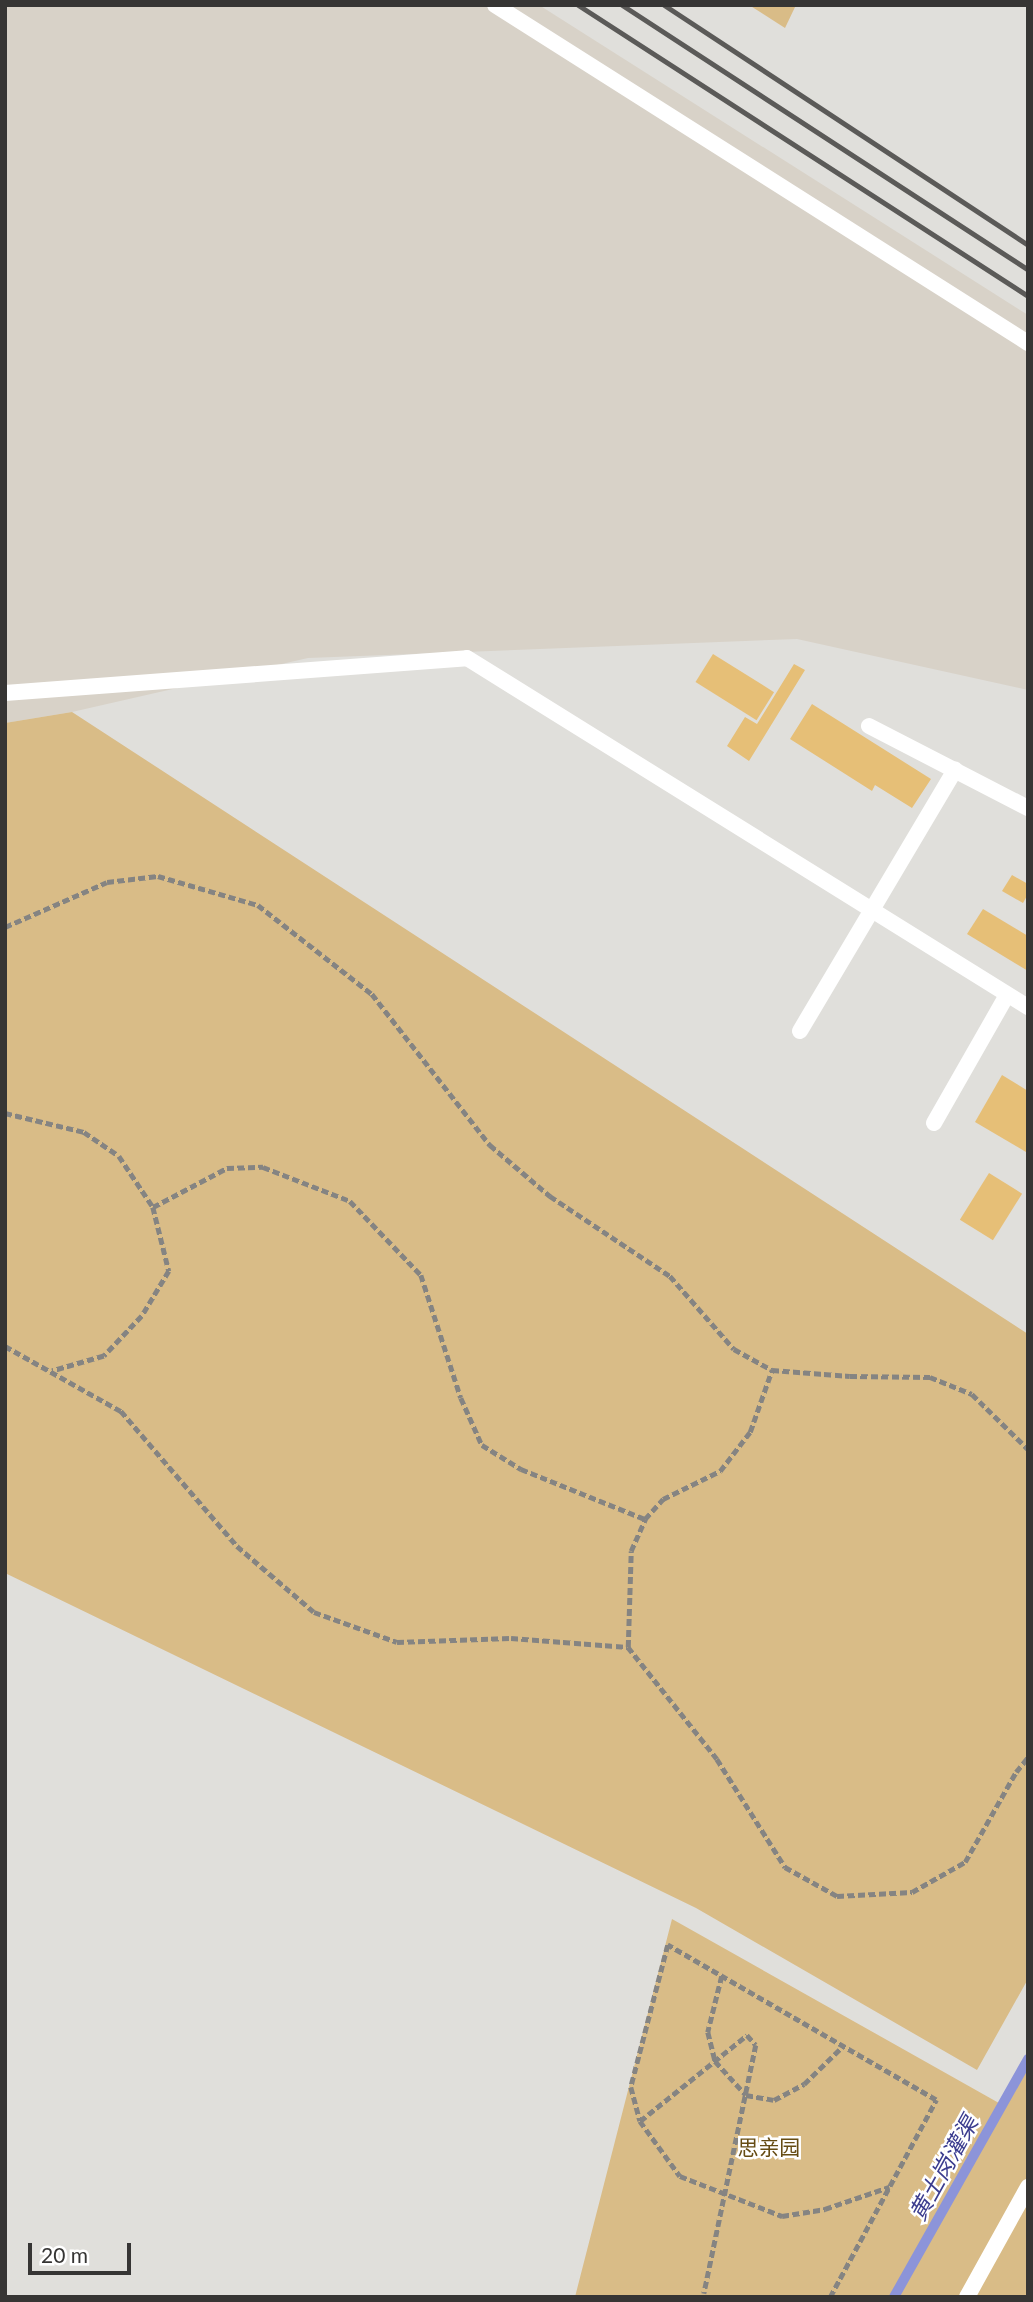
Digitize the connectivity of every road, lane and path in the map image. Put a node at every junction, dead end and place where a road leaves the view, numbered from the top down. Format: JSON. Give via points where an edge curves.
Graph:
{"nodes":[{"id":1,"x":495,"y":5,"type":"edge"},
{"id":2,"x":1028,"y":342,"type":"edge"},
{"id":3,"x":5,"y":693,"type":"edge"},
{"id":4,"x":869,"y":726,"type":"dead end"},
{"id":5,"x":955,"y":770,"type":"junction"},
{"id":6,"x":1028,"y":808,"type":"edge"},
{"id":7,"x":872,"y":910,"type":"junction"},
{"id":8,"x":5,"y":927,"type":"edge"},
{"id":9,"x":1007,"y":995,"type":"junction"},
{"id":10,"x":1028,"y":1007,"type":"edge"},
{"id":11,"x":800,"y":1031,"type":"dead end"},
{"id":12,"x":5,"y":1113,"type":"edge"},
{"id":13,"x":934,"y":1123,"type":"dead end"},
{"id":14,"x":153,"y":1207,"type":"junction"},
{"id":15,"x":5,"y":1346,"type":"edge"},
{"id":16,"x":772,"y":1370,"type":"junction"},
{"id":17,"x":52,"y":1371,"type":"junction"},
{"id":18,"x":1028,"y":1450,"type":"edge"},
{"id":19,"x":645,"y":1519,"type":"junction"},
{"id":20,"x":628,"y":1647,"type":"junction"},
{"id":21,"x":1028,"y":1757,"type":"edge"},
{"id":22,"x":722,"y":1976,"type":"junction"},
{"id":23,"x":844,"y":2046,"type":"junction"},
{"id":24,"x":715,"y":2061,"type":"junction"},
{"id":25,"x":746,"y":2095,"type":"junction"},
{"id":26,"x":640,"y":2121,"type":"junction"},
{"id":27,"x":889,"y":2187,"type":"junction"},
{"id":28,"x":1028,"y":2187,"type":"edge"},
{"id":29,"x":725,"y":2196,"type":"junction"},
{"id":30,"x":704,"y":2294,"type":"dead end"},
{"id":31,"x":830,"y":2297,"type":"edge"},
{"id":32,"x":967,"y":2297,"type":"edge"}],
"edges":[{"from":1,"to":2,"type":"lane"},
{"from":3,"to":7,"type":"lane","via":[[467,657]]},
{"from":4,"to":5,"type":"lane"},
{"from":5,"to":6,"type":"lane"},
{"from":5,"to":7,"type":"lane"},
{"from":7,"to":9,"type":"lane"},
{"from":7,"to":11,"type":"lane"},
{"from":8,"to":16,"type":"path","via":[[107,882],[159,876],[258,905],[372,994],[490,1144],[551,1196],[670,1276],[734,1349]]},
{"from":9,"to":10,"type":"lane"},
{"from":9,"to":13,"type":"lane"},
{"from":12,"to":14,"type":"path","via":[[84,1132],[119,1156]]},
{"from":14,"to":17,"type":"path","via":[[169,1271],[142,1316],[104,1356]]},
{"from":14,"to":19,"type":"path","via":[[227,1168],[262,1167],[350,1201],[421,1275],[461,1398],[482,1444],[520,1469]]},
{"from":15,"to":17,"type":"path"},
{"from":16,"to":18,"type":"path","via":[[930,1377],[972,1394]]},
{"from":16,"to":19,"type":"path","via":[[750,1432],[720,1471],[663,1499]]},
{"from":17,"to":20,"type":"path","via":[[121,1411],[237,1546],[314,1612],[397,1642],[511,1638]]},
{"from":19,"to":20,"type":"path","via":[[631,1551]]},
{"from":20,"to":21,"type":"path","via":[[717,1759],[785,1867],[836,1896],[912,1892],[965,1863]]},
{"from":22,"to":23,"type":"path"},
{"from":22,"to":24,"type":"path","via":[[708,2032]]},
{"from":22,"to":26,"type":"path","via":[[668,1945],[631,2087]]},
{"from":23,"to":25,"type":"path","via":[[804,2084],[774,2100]]},
{"from":23,"to":27,"type":"path","via":[[936,2100]]},
{"from":24,"to":25,"type":"path"},
{"from":24,"to":25,"type":"path","via":[[747,2035],[756,2045]]},
{"from":24,"to":26,"type":"path"},
{"from":25,"to":29,"type":"path"},
{"from":26,"to":29,"type":"path","via":[[680,2176]]},
{"from":27,"to":29,"type":"path","via":[[825,2209],[782,2216]]},
{"from":27,"to":31,"type":"path"},
{"from":28,"to":32,"type":"lane"},
{"from":29,"to":30,"type":"path"}]}
